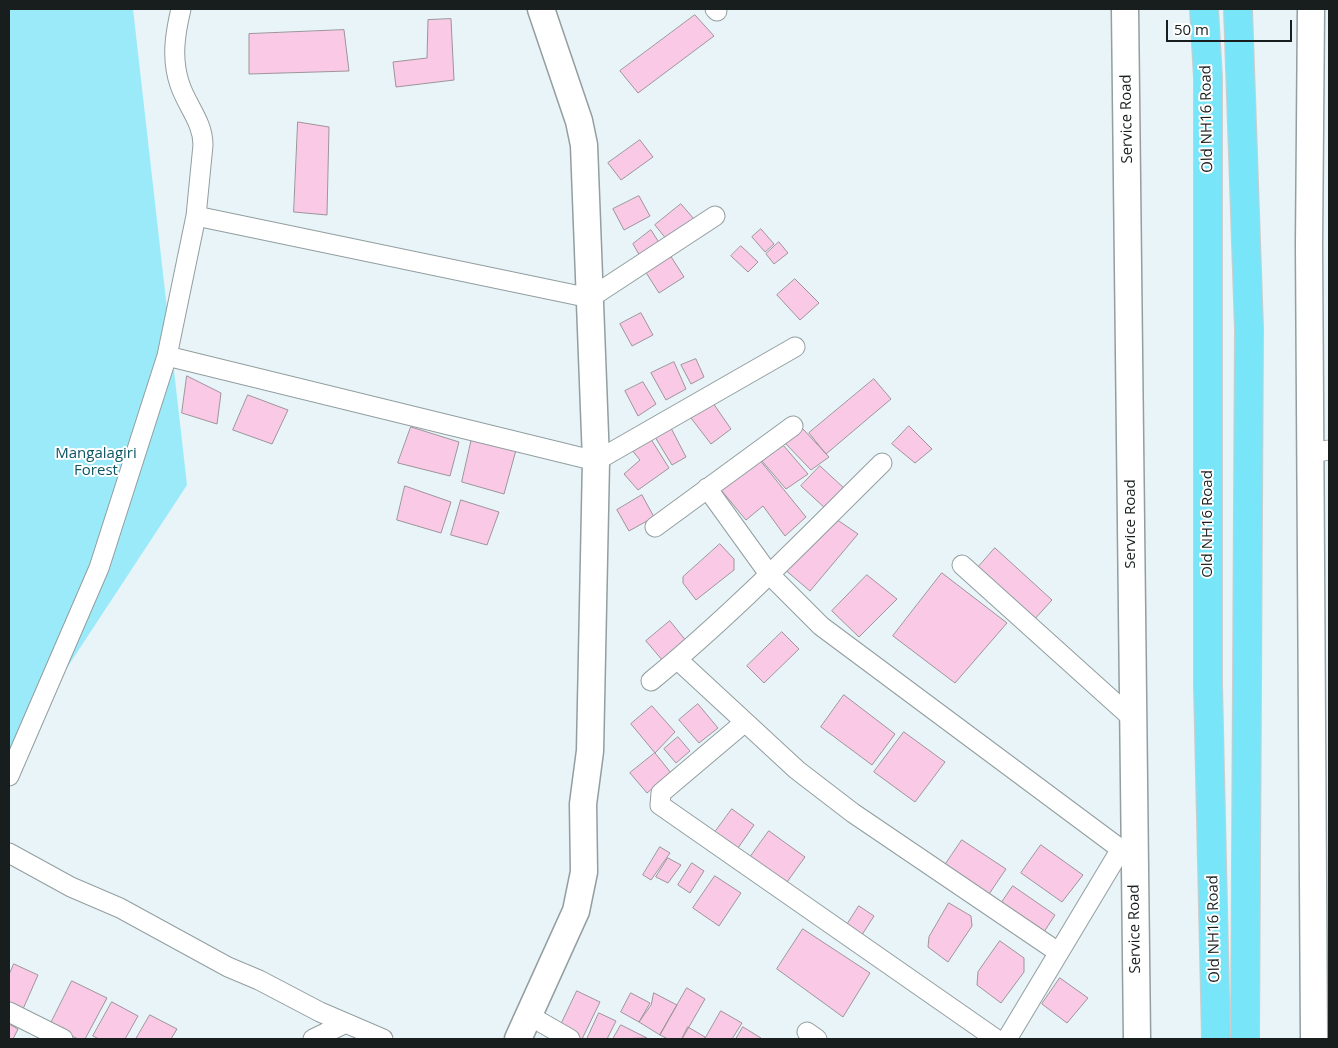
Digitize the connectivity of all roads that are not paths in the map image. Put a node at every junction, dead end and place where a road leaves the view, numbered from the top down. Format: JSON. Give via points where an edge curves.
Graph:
{"nodes":[{"id":1,"x":181,"y":9,"type":"edge"},
{"id":2,"x":541,"y":9,"type":"edge"},
{"id":3,"x":1126,"y":9,"type":"edge"},
{"id":4,"x":1204,"y":9,"type":"edge"},
{"id":5,"x":1238,"y":9,"type":"edge"},
{"id":6,"x":1311,"y":9,"type":"edge"},
{"id":7,"x":196,"y":216,"type":"junction"},
{"id":8,"x":715,"y":216,"type":"dead end"},
{"id":9,"x":590,"y":298,"type":"junction"},
{"id":10,"x":794,"y":347,"type":"dead end"},
{"id":11,"x":166,"y":356,"type":"junction"},
{"id":12,"x":793,"y":426,"type":"dead end"},
{"id":13,"x":1320,"y":451,"type":"edge"},
{"id":14,"x":596,"y":461,"type":"junction"},
{"id":15,"x":882,"y":463,"type":"dead end"},
{"id":16,"x":707,"y":488,"type":"junction"},
{"id":17,"x":655,"y":527,"type":"dead end"},
{"id":18,"x":962,"y":565,"type":"dead end"},
{"id":19,"x":770,"y":574,"type":"junction"},
{"id":20,"x":1320,"y":617,"type":"edge"},
{"id":21,"x":678,"y":660,"type":"junction"},
{"id":22,"x":652,"y":681,"type":"dead end"},
{"id":23,"x":1133,"y":719,"type":"junction"},
{"id":24,"x":745,"y":722,"type":"junction"},
{"id":25,"x":9,"y":776,"type":"edge"},
{"id":26,"x":9,"y":853,"type":"edge"},
{"id":27,"x":1127,"y":854,"type":"junction"},
{"id":28,"x":1058,"y":952,"type":"junction"},
{"id":29,"x":9,"y":1012,"type":"edge"},
{"id":30,"x":530,"y":1016,"type":"junction"},
{"id":31,"x":346,"y":1023,"type":"junction"},
{"id":32,"x":63,"y":1039,"type":"edge"},
{"id":33,"x":313,"y":1039,"type":"edge"},
{"id":34,"x":383,"y":1039,"type":"edge"},
{"id":35,"x":518,"y":1039,"type":"edge"},
{"id":36,"x":570,"y":1039,"type":"edge"},
{"id":37,"x":996,"y":1039,"type":"edge"},
{"id":38,"x":1007,"y":1039,"type":"edge"},
{"id":39,"x":1137,"y":1039,"type":"edge"},
{"id":40,"x":1216,"y":1039,"type":"edge"},
{"id":41,"x":1245,"y":1039,"type":"edge"},
{"id":42,"x":1314,"y":1039,"type":"edge"}],
"edges":[{"from":1,"to":7,"type":"street","via":[[174,41],[175,59],[180,85],[203,134]]},
{"from":2,"to":9,"type":"street","via":[[584,145]]},
{"from":3,"to":23,"type":"street","name":"Service Road"},
{"from":4,"to":40,"type":"main road","name":"Old NH16 Road","via":[[1208,78],[1208,684]]},
{"from":5,"to":41,"type":"main road","name":"Old NH16 Road","via":[[1249,329]]},
{"from":6,"to":13,"type":"street"},
{"from":7,"to":9,"type":"street"},
{"from":7,"to":11,"type":"street"},
{"from":8,"to":9,"type":"street"},
{"from":9,"to":14,"type":"street"},
{"from":10,"to":14,"type":"street"},
{"from":11,"to":14,"type":"street"},
{"from":11,"to":25,"type":"street","via":[[99,568]]},
{"from":12,"to":16,"type":"street"},
{"from":13,"to":20,"type":"street"},
{"from":14,"to":30,"type":"street","via":[[590,750],[583,804],[584,872],[576,911]]},
{"from":15,"to":19,"type":"street"},
{"from":16,"to":17,"type":"street"},
{"from":16,"to":19,"type":"street"},
{"from":18,"to":23,"type":"street"},
{"from":19,"to":21,"type":"street"},
{"from":19,"to":27,"type":"street","via":[[821,626]]},
{"from":20,"to":42,"type":"street"},
{"from":21,"to":22,"type":"street"},
{"from":21,"to":24,"type":"street"},
{"from":23,"to":27,"type":"street","name":"Service Road"},
{"from":24,"to":28,"type":"street","via":[[797,770],[853,813]]},
{"from":24,"to":37,"type":"street","via":[[662,793],[660,805]]},
{"from":26,"to":31,"type":"street","via":[[228,967]]},
{"from":27,"to":28,"type":"street"},
{"from":27,"to":39,"type":"street","name":"Service Road"},
{"from":28,"to":38,"type":"street"},
{"from":29,"to":32,"type":"street"},
{"from":30,"to":35,"type":"street"},
{"from":30,"to":36,"type":"street"},
{"from":31,"to":33,"type":"street"},
{"from":31,"to":34,"type":"street"}]}
